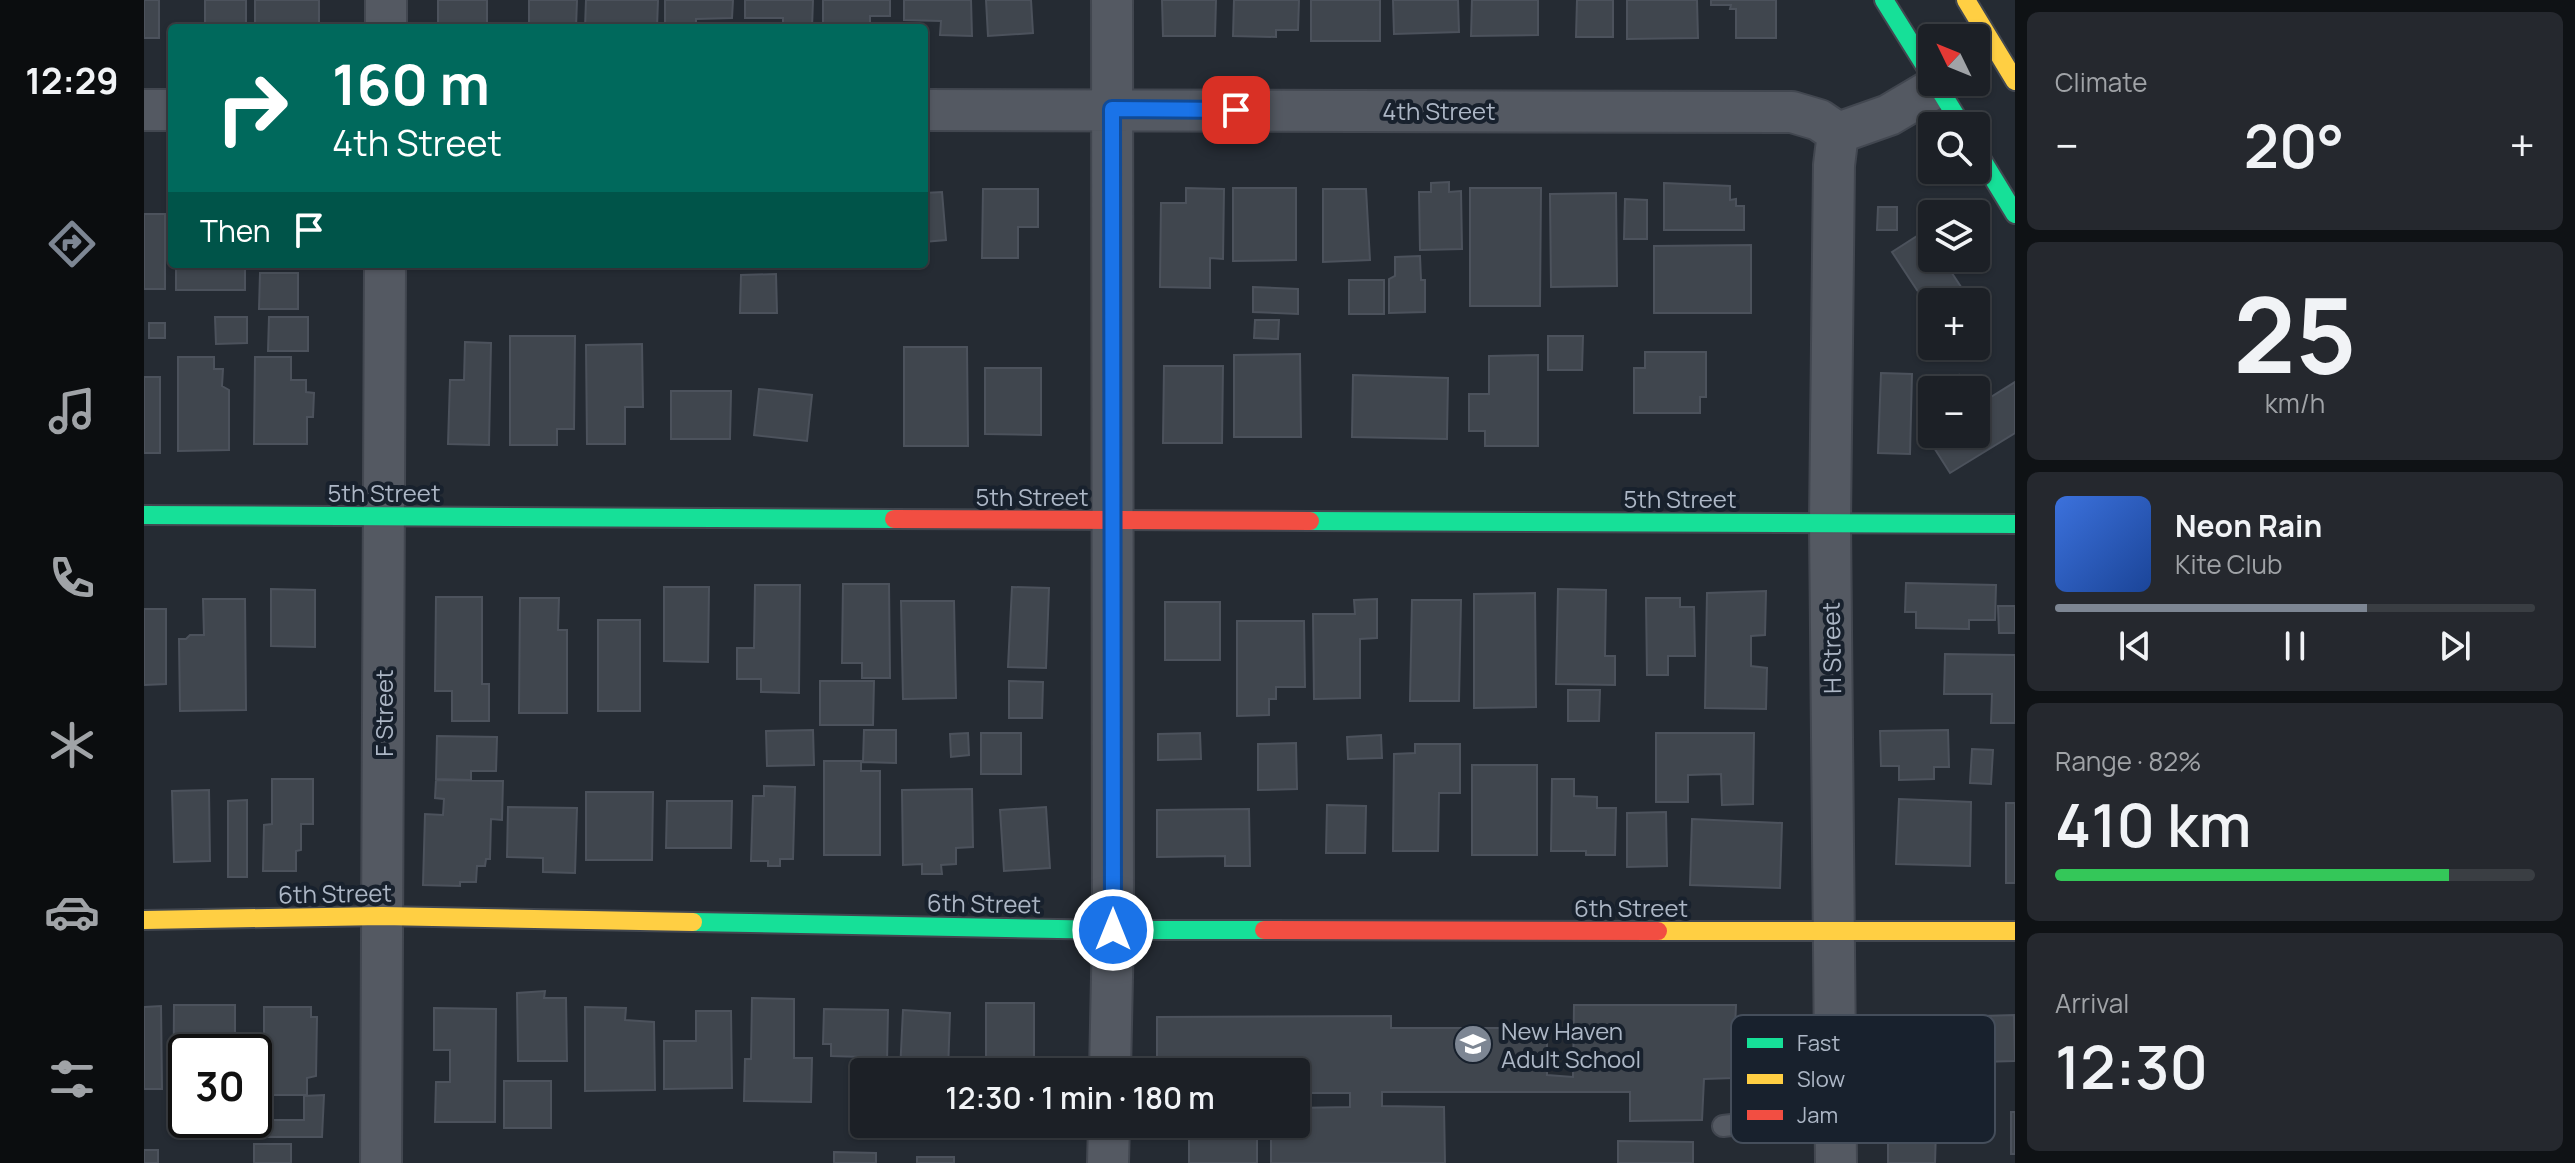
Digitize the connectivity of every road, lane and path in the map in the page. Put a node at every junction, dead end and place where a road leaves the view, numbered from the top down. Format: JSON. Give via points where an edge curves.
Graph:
{"nodes":[{"id":1,"x":386,"y":0,"type":"edge"},
{"id":2,"x":1112,"y":0,"type":"edge"},
{"id":3,"x":1884,"y":0,"type":"edge"},
{"id":4,"x":1966,"y":0,"type":"edge"},
{"id":5,"x":386,"y":24,"type":"edge"},
{"id":6,"x":1918,"y":55,"type":"edge"},
{"id":7,"x":2015,"y":81,"type":"edge"},
{"id":8,"x":1918,"y":94,"type":"edge"},
{"id":9,"x":1112,"y":109,"type":"junction"},
{"id":10,"x":144,"y":110,"type":"edge"},
{"id":11,"x":168,"y":110,"type":"edge"},
{"id":12,"x":928,"y":110,"type":"edge"},
{"id":13,"x":1838,"y":133,"type":"junction"},
{"id":14,"x":1990,"y":173,"type":"edge"},
{"id":15,"x":2015,"y":214,"type":"edge"},
{"id":16,"x":385,"y":268,"type":"edge"},
{"id":17,"x":144,"y":515,"type":"edge"},
{"id":18,"x":384,"y":516,"type":"junction"},
{"id":19,"x":1113,"y":521,"type":"junction"},
{"id":20,"x":1830,"y":523,"type":"junction"},
{"id":21,"x":2015,"y":524,"type":"edge"},
{"id":22,"x":382,"y":916,"type":"junction"},
{"id":23,"x":144,"y":920,"type":"edge"},
{"id":24,"x":1113,"y":930,"type":"junction"},
{"id":25,"x":2015,"y":931,"type":"edge"},
{"id":26,"x":1834,"y":932,"type":"junction"},
{"id":27,"x":1834,"y":1015,"type":"edge"},
{"id":28,"x":1110,"y":1058,"type":"edge"},
{"id":29,"x":1731,"y":1125,"type":"edge"},
{"id":30,"x":1723,"y":1126,"type":"dead end"},
{"id":31,"x":1109,"y":1138,"type":"edge"},
{"id":32,"x":1836,"y":1143,"type":"edge"},
{"id":33,"x":381,"y":1163,"type":"edge"},
{"id":34,"x":1108,"y":1163,"type":"edge"},
{"id":35,"x":1836,"y":1163,"type":"edge"}],
"edges":[{"from":1,"to":5,"type":"street"},
{"from":2,"to":9,"type":"street"},
{"from":3,"to":6,"type":"street"},
{"from":4,"to":7,"type":"street"},
{"from":8,"to":13,"type":"street","via":[[1889,115]]},
{"from":9,"to":12,"type":"street","name":"4th Street"},
{"from":9,"to":13,"type":"street","name":"4th Street","via":[[1792,112]]},
{"from":9,"to":19,"type":"street"},
{"from":10,"to":11,"type":"street"},
{"from":13,"to":20,"type":"street","name":"H Street"},
{"from":14,"to":15,"type":"street"},
{"from":16,"to":18,"type":"street","name":"F Street"},
{"from":17,"to":18,"type":"street","name":"5th Street"},
{"from":18,"to":19,"type":"street","name":"5th Street"},
{"from":18,"to":22,"type":"street","name":"F Street"},
{"from":19,"to":20,"type":"street","name":"5th Street"},
{"from":19,"to":24,"type":"street"},
{"from":20,"to":21,"type":"street","name":"5th Street"},
{"from":20,"to":26,"type":"street","name":"H Street"},
{"from":22,"to":23,"type":"street","name":"6th Street"},
{"from":22,"to":24,"type":"street","name":"6th Street"},
{"from":22,"to":33,"type":"street","name":"F Street"},
{"from":24,"to":26,"type":"street","name":"6th Street"},
{"from":24,"to":28,"type":"street"},
{"from":25,"to":26,"type":"street","name":"6th Street"},
{"from":26,"to":27,"type":"street","name":"H Street"},
{"from":29,"to":30,"type":"lane"},
{"from":31,"to":34,"type":"street"},
{"from":32,"to":35,"type":"street","name":"H Street"}]}
